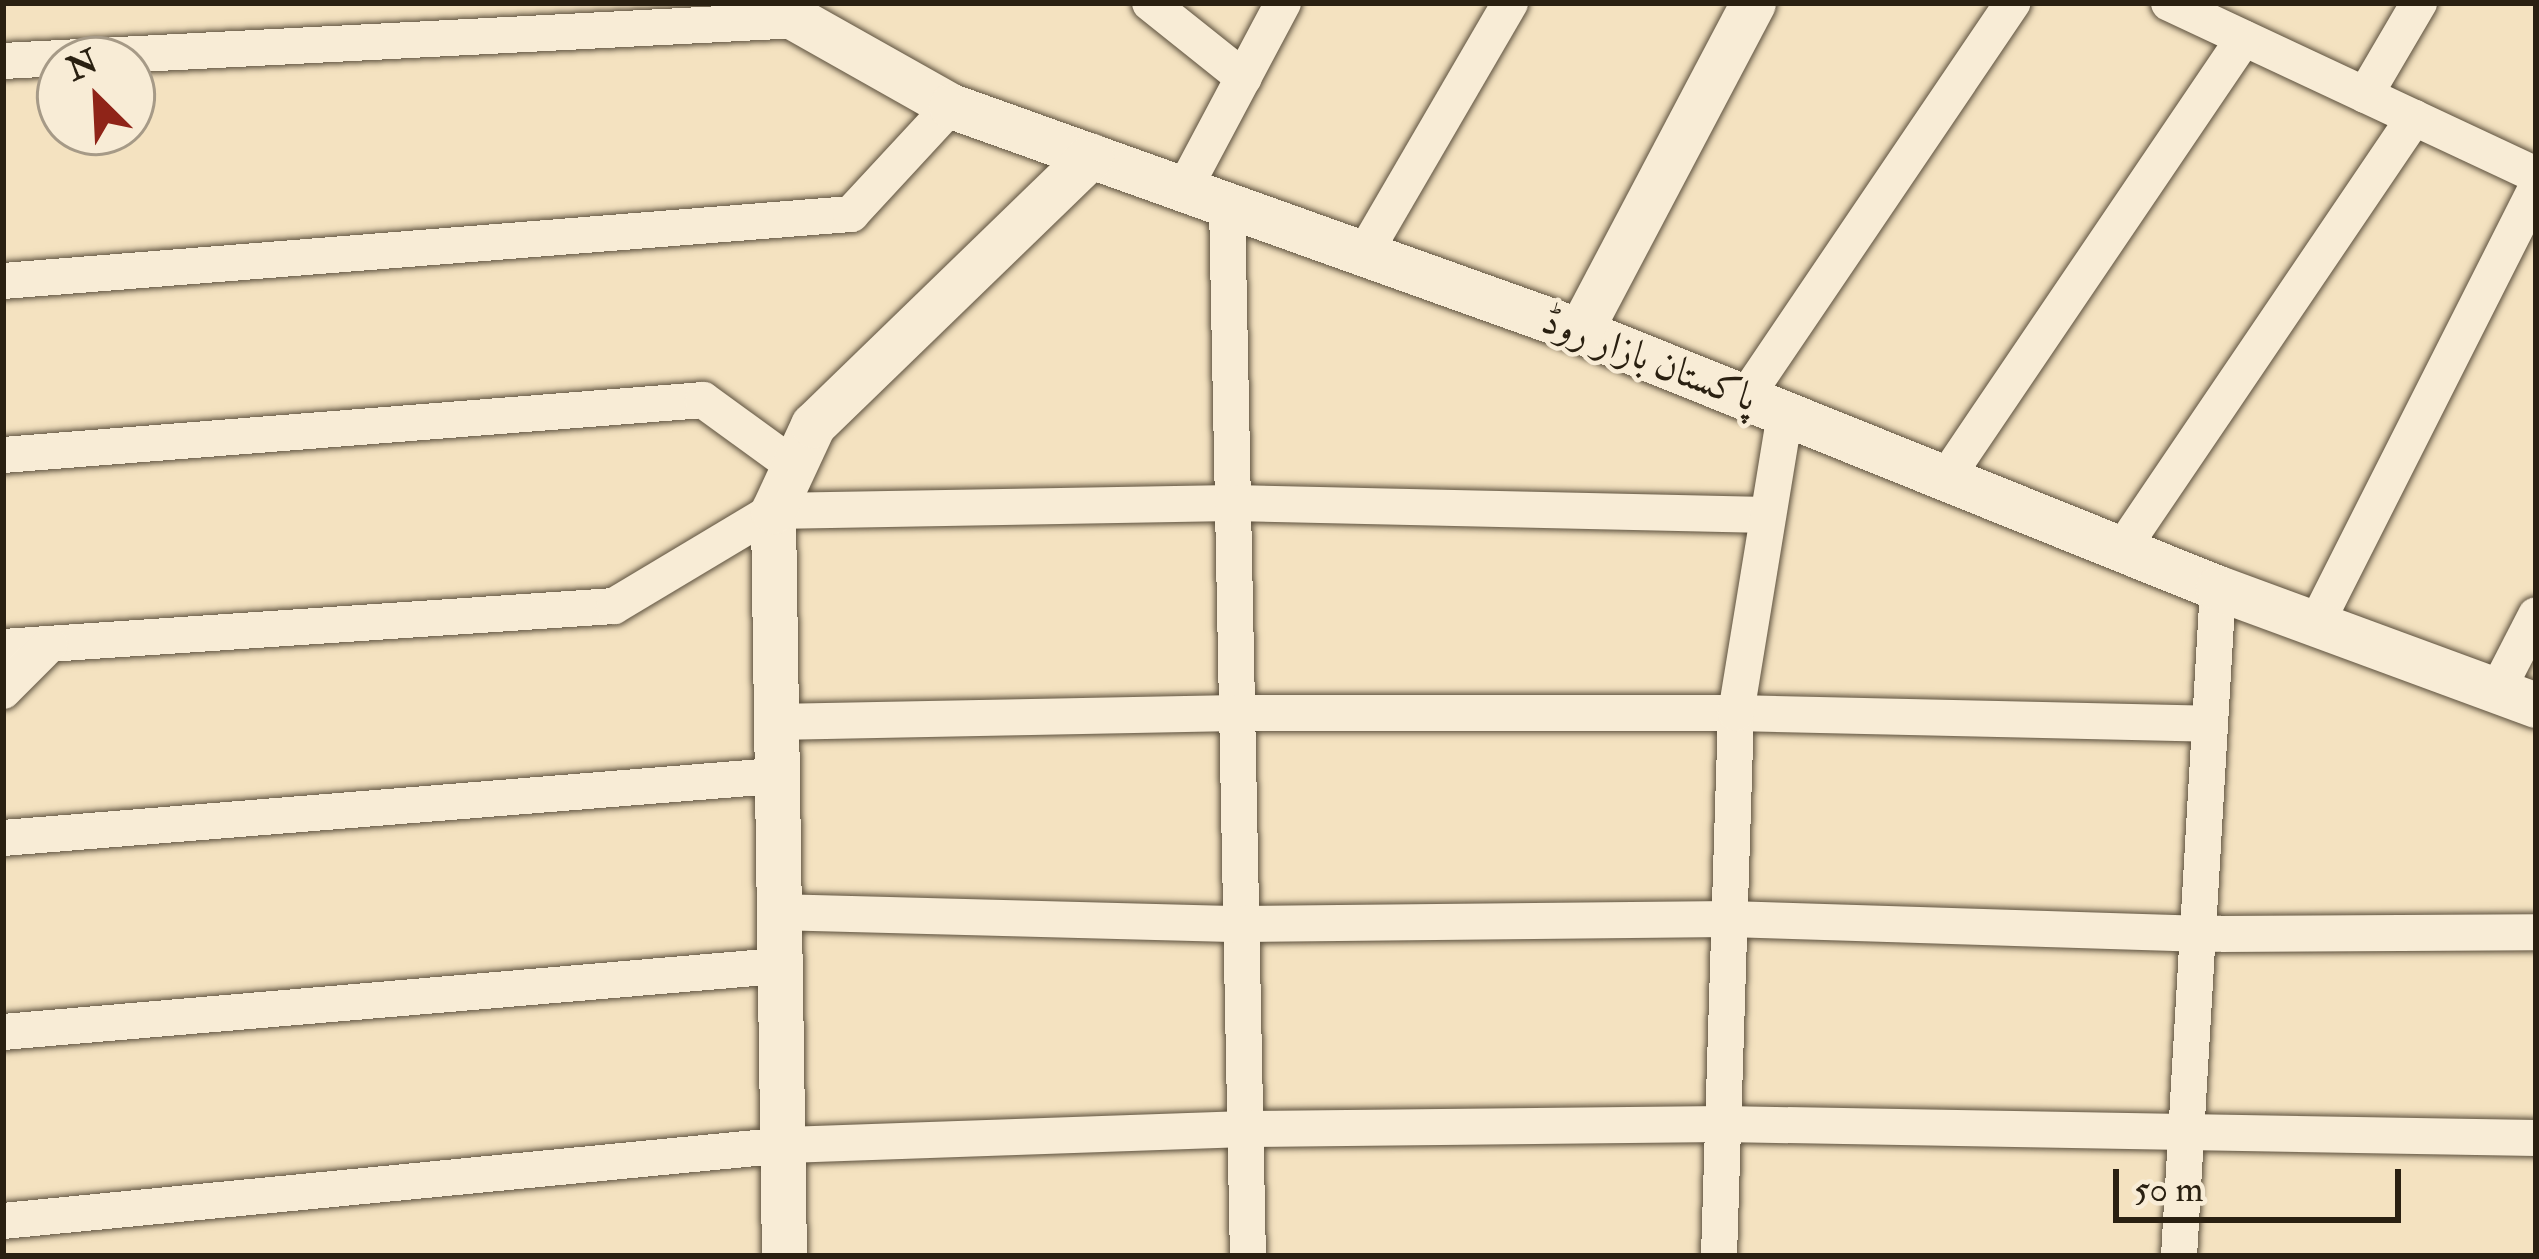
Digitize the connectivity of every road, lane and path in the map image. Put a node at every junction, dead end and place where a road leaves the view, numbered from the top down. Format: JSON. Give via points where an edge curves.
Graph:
{"nodes":[{"id":1,"x":1150,"y":3,"type":"edge"},
{"id":2,"x":1283,"y":3,"type":"edge"},
{"id":3,"x":1510,"y":3,"type":"edge"},
{"id":4,"x":1753,"y":3,"type":"edge"},
{"id":5,"x":2012,"y":3,"type":"edge"},
{"id":6,"x":2419,"y":3,"type":"edge"},
{"id":7,"x":2194,"y":8,"type":"edge"},
{"id":8,"x":783,"y":12,"type":"edge"},
{"id":9,"x":2244,"y":38,"type":"junction"},
{"id":10,"x":3,"y":61,"type":"edge"},
{"id":11,"x":1244,"y":78,"type":"junction"},
{"id":12,"x":2365,"y":94,"type":"junction"},
{"id":13,"x":951,"y":106,"type":"junction"},
{"id":14,"x":2414,"y":118,"type":"junction"},
{"id":15,"x":1091,"y":156,"type":"junction"},
{"id":16,"x":2536,"y":175,"type":"edge"},
{"id":17,"x":2536,"y":188,"type":"edge"},
{"id":18,"x":1184,"y":189,"type":"junction"},
{"id":19,"x":1226,"y":205,"type":"junction"},
{"id":20,"x":1364,"y":254,"type":"junction"},
{"id":21,"x":3,"y":281,"type":"edge"},
{"id":22,"x":1580,"y":331,"type":"junction"},
{"id":23,"x":1765,"y":405,"type":"junction"},
{"id":24,"x":3,"y":454,"type":"edge"},
{"id":25,"x":794,"y":466,"type":"junction"},
{"id":26,"x":1946,"y":478,"type":"junction"},
{"id":27,"x":1233,"y":502,"type":"junction"},
{"id":28,"x":773,"y":511,"type":"junction"},
{"id":29,"x":1768,"y":515,"type":"junction"},
{"id":30,"x":2122,"y":549,"type":"junction"},
{"id":31,"x":2218,"y":588,"type":"junction"},
{"id":32,"x":2536,"y":616,"type":"edge"},
{"id":33,"x":2316,"y":624,"type":"junction"},
{"id":34,"x":50,"y":644,"type":"junction"},
{"id":35,"x":3,"y":647,"type":"edge"},
{"id":36,"x":3,"y":691,"type":"edge"},
{"id":37,"x":2516,"y":698,"type":"edge"},
{"id":38,"x":1237,"y":713,"type":"junction"},
{"id":39,"x":1736,"y":713,"type":"junction"},
{"id":40,"x":774,"y":722,"type":"junction"},
{"id":41,"x":2210,"y":724,"type":"junction"},
{"id":42,"x":775,"y":776,"type":"junction"},
{"id":43,"x":3,"y":838,"type":"edge"},
{"id":44,"x":775,"y":913,"type":"junction"},
{"id":45,"x":1730,"y":919,"type":"junction"},
{"id":46,"x":1241,"y":924,"type":"junction"},
{"id":47,"x":2536,"y":932,"type":"edge"},
{"id":48,"x":2198,"y":934,"type":"junction"},
{"id":49,"x":777,"y":966,"type":"junction"},
{"id":50,"x":3,"y":1032,"type":"edge"},
{"id":51,"x":1723,"y":1124,"type":"junction"},
{"id":52,"x":2187,"y":1129,"type":"junction"},
{"id":53,"x":1246,"y":1130,"type":"junction"},
{"id":54,"x":2536,"y":1138,"type":"edge"},
{"id":55,"x":786,"y":1145,"type":"junction"},
{"id":56,"x":3,"y":1221,"type":"edge"},
{"id":57,"x":784,"y":1256,"type":"edge"},
{"id":58,"x":1248,"y":1256,"type":"edge"},
{"id":59,"x":1719,"y":1256,"type":"edge"},
{"id":60,"x":2180,"y":1256,"type":"edge"}],
"edges":[{"from":1,"to":11,"type":"street"},
{"from":2,"to":11,"type":"street"},
{"from":3,"to":20,"type":"street"},
{"from":4,"to":22,"type":"street"},
{"from":5,"to":23,"type":"street"},
{"from":6,"to":12,"type":"street"},
{"from":7,"to":9,"type":"street"},
{"from":8,"to":10,"type":"street"},
{"from":8,"to":13,"type":"street","name":"پاکستان بازار روڈ"},
{"from":9,"to":12,"type":"street"},
{"from":9,"to":26,"type":"street"},
{"from":11,"to":18,"type":"street"},
{"from":12,"to":14,"type":"street"},
{"from":13,"to":15,"type":"street","name":"پاکستان بازار روڈ"},
{"from":13,"to":21,"type":"street","via":[[851,214]]},
{"from":14,"to":16,"type":"street"},
{"from":14,"to":30,"type":"street"},
{"from":15,"to":18,"type":"street","name":"پاکستان بازار روڈ"},
{"from":15,"to":25,"type":"street","via":[[813,425]]},
{"from":17,"to":33,"type":"street"},
{"from":18,"to":19,"type":"street","name":"پاکستان بازار روڈ"},
{"from":19,"to":20,"type":"street","name":"پاکستان بازار روڈ"},
{"from":19,"to":27,"type":"street"},
{"from":20,"to":22,"type":"street","name":"پاکستان بازار روڈ"},
{"from":22,"to":23,"type":"street","name":"پاکستان بازار روڈ"},
{"from":23,"to":26,"type":"street","name":"پاکستان بازار روڈ"},
{"from":23,"to":29,"type":"street"},
{"from":24,"to":25,"type":"street","via":[[704,400]]},
{"from":25,"to":28,"type":"street"},
{"from":26,"to":30,"type":"street","name":"پاکستان بازار روڈ"},
{"from":27,"to":28,"type":"street"},
{"from":27,"to":29,"type":"street"},
{"from":27,"to":38,"type":"street"},
{"from":28,"to":34,"type":"street","via":[[614,606]]},
{"from":28,"to":40,"type":"street"},
{"from":29,"to":39,"type":"street"},
{"from":30,"to":31,"type":"street","name":"پاکستان بازار روڈ"},
{"from":31,"to":33,"type":"street","name":"پاکستان بازار روڈ"},
{"from":31,"to":41,"type":"street"},
{"from":32,"to":37,"type":"street"},
{"from":33,"to":37,"type":"street","name":"پاکستان بازار روڈ"},
{"from":34,"to":35,"type":"street"},
{"from":34,"to":36,"type":"street"},
{"from":38,"to":39,"type":"street"},
{"from":38,"to":40,"type":"street"},
{"from":38,"to":46,"type":"street"},
{"from":39,"to":41,"type":"street"},
{"from":39,"to":45,"type":"street"},
{"from":40,"to":42,"type":"street"},
{"from":41,"to":48,"type":"street"},
{"from":42,"to":43,"type":"street"},
{"from":42,"to":44,"type":"street"},
{"from":44,"to":46,"type":"street"},
{"from":44,"to":49,"type":"street"},
{"from":45,"to":46,"type":"street"},
{"from":45,"to":48,"type":"street"},
{"from":45,"to":51,"type":"street"},
{"from":46,"to":53,"type":"street"},
{"from":47,"to":48,"type":"street"},
{"from":48,"to":52,"type":"street"},
{"from":49,"to":50,"type":"street"},
{"from":49,"to":55,"type":"street"},
{"from":51,"to":52,"type":"street"},
{"from":51,"to":53,"type":"street"},
{"from":51,"to":59,"type":"street"},
{"from":52,"to":54,"type":"street"},
{"from":52,"to":60,"type":"street"},
{"from":53,"to":55,"type":"street"},
{"from":53,"to":58,"type":"street"},
{"from":55,"to":56,"type":"street"},
{"from":55,"to":57,"type":"street"}]}
